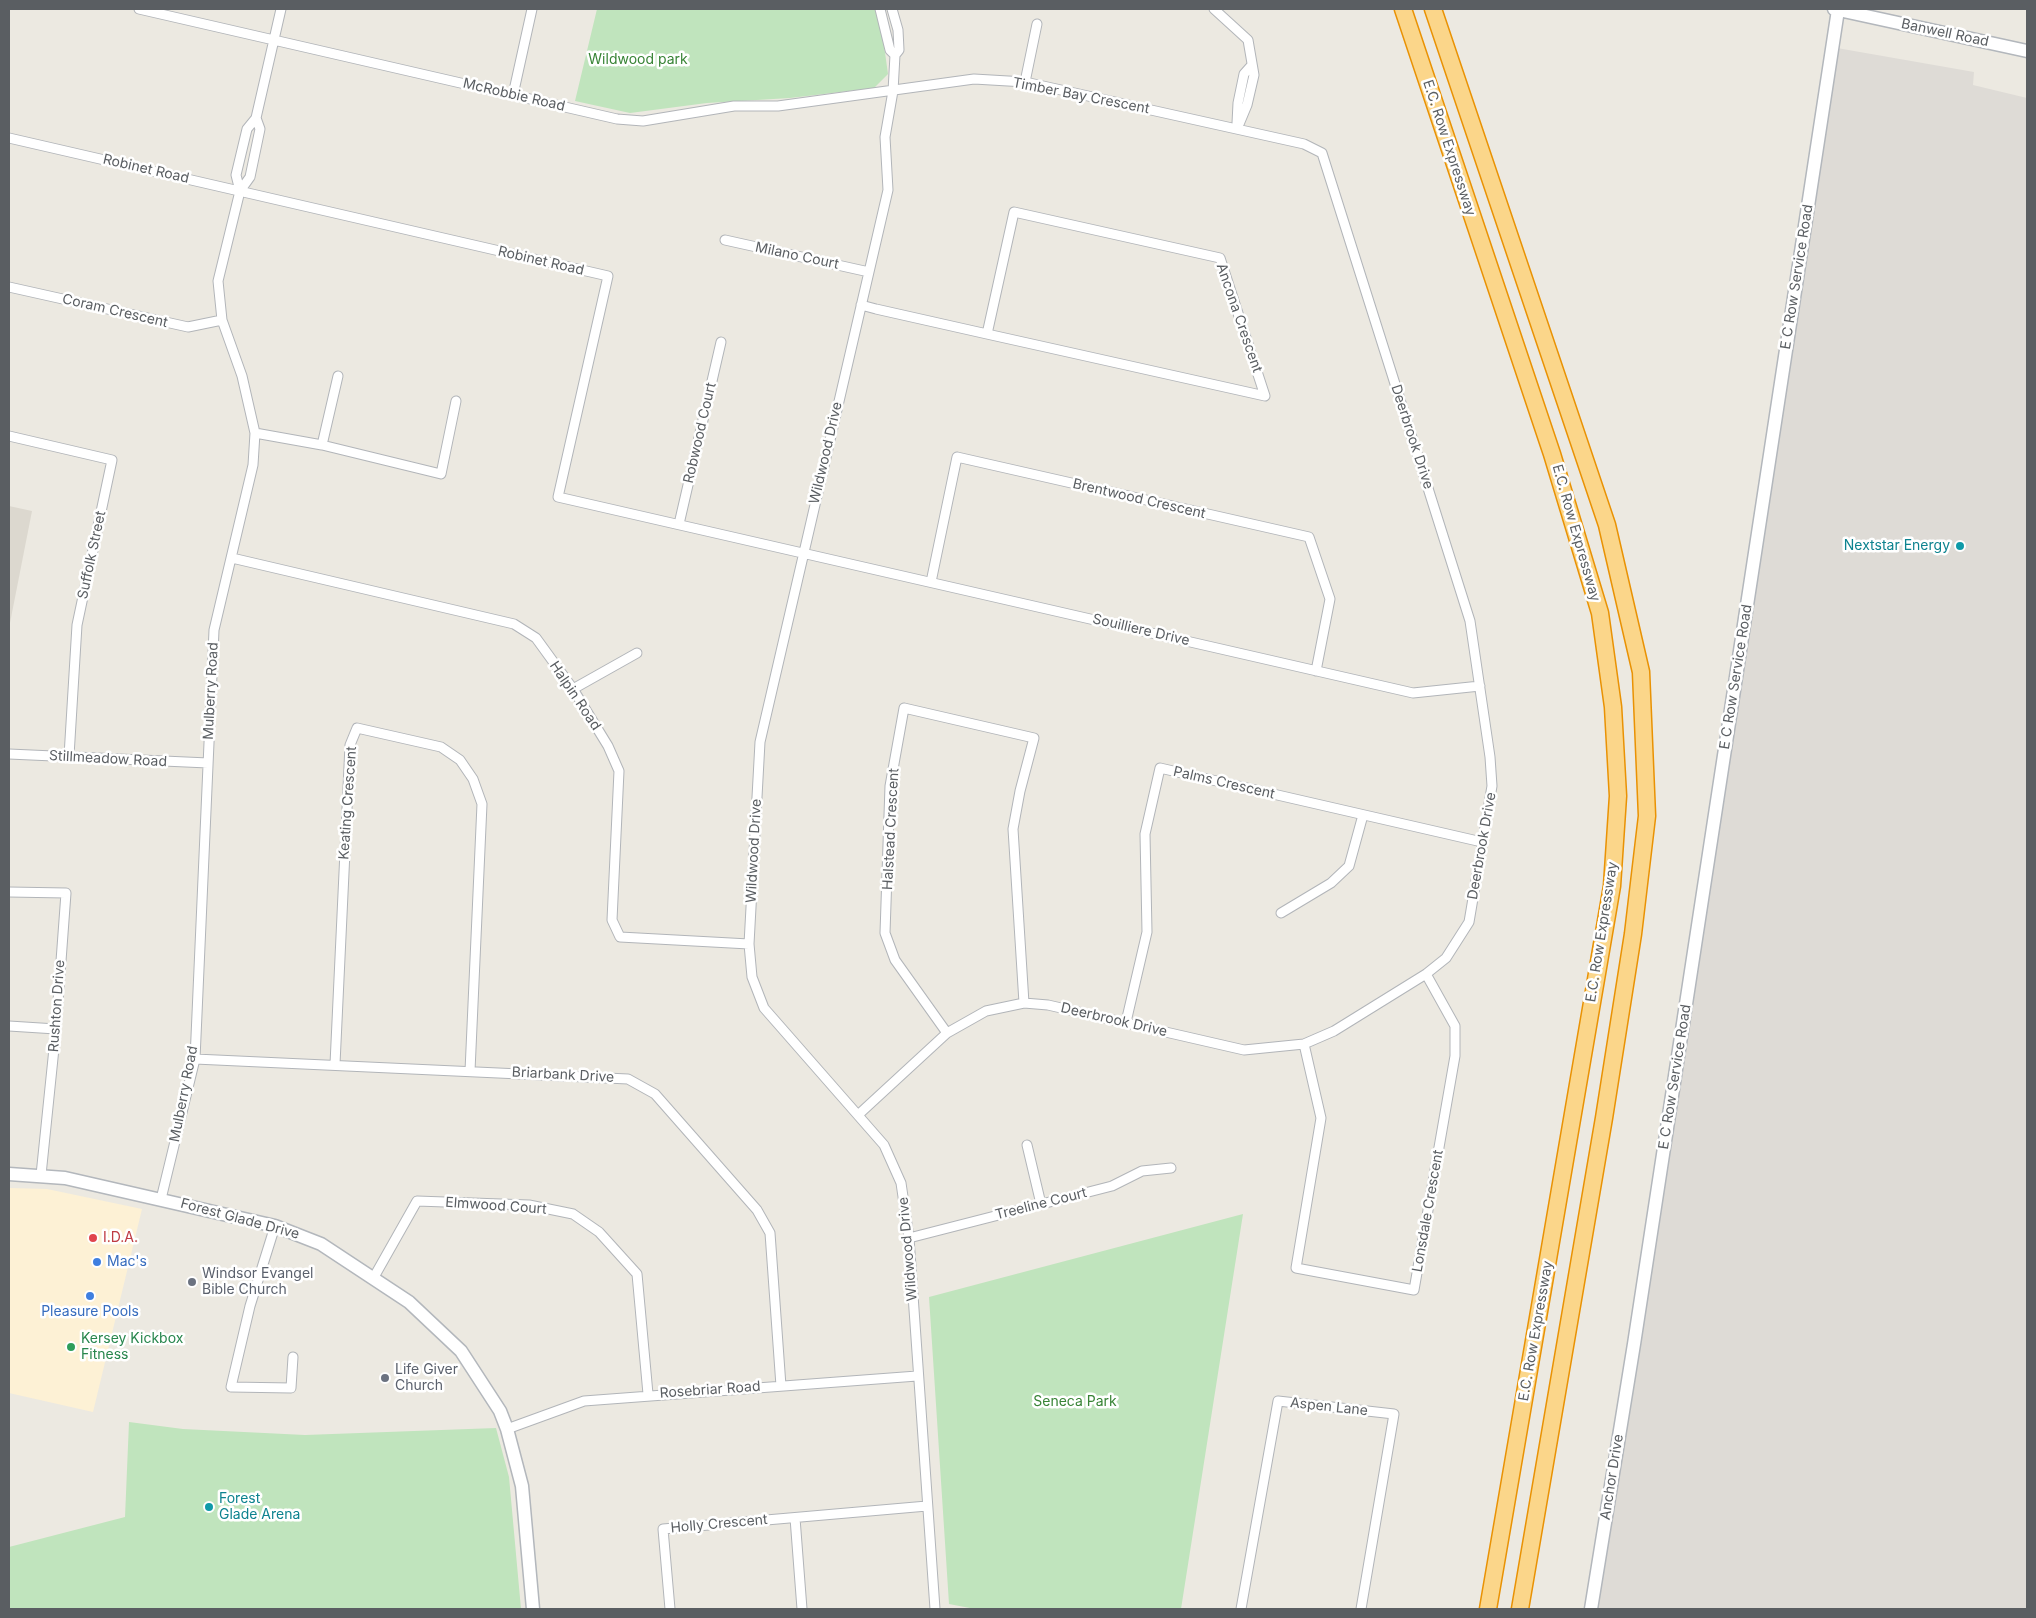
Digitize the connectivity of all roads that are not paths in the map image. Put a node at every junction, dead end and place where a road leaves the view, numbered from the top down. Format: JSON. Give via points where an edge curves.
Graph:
{"nodes":[{"id":1,"x":139,"y":9,"type":"edge"},
{"id":2,"x":281,"y":9,"type":"edge"},
{"id":3,"x":532,"y":9,"type":"edge"},
{"id":4,"x":880,"y":9,"type":"edge"},
{"id":5,"x":892,"y":9,"type":"edge"},
{"id":6,"x":1214,"y":9,"type":"edge"},
{"id":7,"x":1403,"y":9,"type":"edge"},
{"id":8,"x":1434,"y":9,"type":"edge"},
{"id":9,"x":1836,"y":9,"type":"edge"},
{"id":10,"x":1037,"y":24,"type":"dead end"},
{"id":11,"x":274,"y":40,"type":"junction"},
{"id":12,"x":2027,"y":51,"type":"edge"},
{"id":13,"x":895,"y":55,"type":"junction"},
{"id":14,"x":1025,"y":82,"type":"junction"},
{"id":15,"x":893,"y":91,"type":"junction"},
{"id":16,"x":513,"y":95,"type":"junction"},
{"id":17,"x":256,"y":118,"type":"junction"},
{"id":18,"x":1237,"y":129,"type":"junction"},
{"id":19,"x":9,"y":138,"type":"edge"},
{"id":20,"x":240,"y":191,"type":"junction"},
{"id":21,"x":724,"y":240,"type":"dead end"},
{"id":22,"x":869,"y":272,"type":"junction"},
{"id":23,"x":9,"y":287,"type":"edge"},
{"id":24,"x":861,"y":305,"type":"junction"},
{"id":25,"x":222,"y":320,"type":"junction"},
{"id":26,"x":987,"y":334,"type":"junction"},
{"id":27,"x":721,"y":342,"type":"dead end"},
{"id":28,"x":338,"y":376,"type":"dead end"},
{"id":29,"x":456,"y":401,"type":"dead end"},
{"id":30,"x":254,"y":433,"type":"junction"},
{"id":31,"x":9,"y":436,"type":"edge"},
{"id":32,"x":322,"y":445,"type":"junction"},
{"id":33,"x":679,"y":524,"type":"junction"},
{"id":34,"x":803,"y":552,"type":"junction"},
{"id":35,"x":232,"y":558,"type":"junction"},
{"id":36,"x":931,"y":582,"type":"junction"},
{"id":37,"x":637,"y":653,"type":"dead end"},
{"id":38,"x":1316,"y":671,"type":"junction"},
{"id":39,"x":1480,"y":686,"type":"junction"},
{"id":40,"x":573,"y":690,"type":"junction"},
{"id":41,"x":9,"y":754,"type":"edge"},
{"id":42,"x":68,"y":756,"type":"junction"},
{"id":43,"x":208,"y":763,"type":"junction"},
{"id":44,"x":1363,"y":815,"type":"junction"},
{"id":45,"x":1482,"y":842,"type":"junction"},
{"id":46,"x":9,"y":892,"type":"edge"},
{"id":47,"x":1280,"y":913,"type":"dead end"},
{"id":48,"x":749,"y":944,"type":"junction"},
{"id":49,"x":1426,"y":974,"type":"junction"},
{"id":50,"x":1024,"y":1002,"type":"junction"},
{"id":51,"x":1126,"y":1022,"type":"junction"},
{"id":52,"x":9,"y":1026,"type":"edge"},
{"id":53,"x":56,"y":1029,"type":"junction"},
{"id":54,"x":947,"y":1034,"type":"junction"},
{"id":55,"x":1304,"y":1044,"type":"junction"},
{"id":56,"x":194,"y":1059,"type":"junction"},
{"id":57,"x":334,"y":1064,"type":"junction"},
{"id":58,"x":470,"y":1071,"type":"junction"},
{"id":59,"x":858,"y":1115,"type":"junction"},
{"id":60,"x":1027,"y":1145,"type":"dead end"},
{"id":61,"x":1171,"y":1168,"type":"dead end"},
{"id":62,"x":9,"y":1174,"type":"edge"},
{"id":63,"x":41,"y":1175,"type":"junction"},
{"id":64,"x":161,"y":1199,"type":"junction"},
{"id":65,"x":1041,"y":1204,"type":"junction"},
{"id":66,"x":275,"y":1226,"type":"junction"},
{"id":67,"x":909,"y":1238,"type":"junction"},
{"id":68,"x":374,"y":1277,"type":"junction"},
{"id":69,"x":1634,"y":1344,"type":"joint"},
{"id":70,"x":293,"y":1357,"type":"dead end"},
{"id":71,"x":917,"y":1376,"type":"junction"},
{"id":72,"x":781,"y":1386,"type":"junction"},
{"id":73,"x":648,"y":1394,"type":"junction"},
{"id":74,"x":508,"y":1429,"type":"junction"},
{"id":75,"x":927,"y":1506,"type":"junction"},
{"id":76,"x":795,"y":1518,"type":"junction"},
{"id":77,"x":533,"y":1609,"type":"edge"},
{"id":78,"x":670,"y":1609,"type":"edge"},
{"id":79,"x":802,"y":1609,"type":"edge"},
{"id":80,"x":935,"y":1609,"type":"edge"},
{"id":81,"x":1243,"y":1609,"type":"edge"},
{"id":82,"x":1361,"y":1609,"type":"edge"},
{"id":83,"x":1488,"y":1609,"type":"edge"},
{"id":84,"x":1520,"y":1609,"type":"edge"},
{"id":85,"x":1591,"y":1609,"type":"edge"}],
"edges":[{"from":1,"to":11,"type":"street","name":"McRobbie Road"},
{"from":2,"to":11,"type":"street","name":"Mulberry Road"},
{"from":3,"to":16,"type":"street"},
{"from":4,"to":13,"type":"street","via":[[890,50]]},
{"from":5,"to":13,"type":"street","name":"Wildwood Drive","via":[[898,30],[899,50]]},
{"from":6,"to":18,"type":"street","via":[[1248,40],[1252,65],[1244,74]]},
{"from":7,"to":83,"type":"highway","name":"E.C. Row Expressway","via":[[1552,454],[1600,613],[1613,707],[1618,796],[1612,886]]},
{"from":8,"to":84,"type":"highway","name":"E.C. Row Expressway","via":[[1607,525],[1641,672],[1647,816],[1633,934]]},
{"from":9,"to":12,"type":"street","name":"Banwell Road"},
{"from":9,"to":69,"type":"street","name":"E C Row Service Road"},
{"from":10,"to":14,"type":"street"},
{"from":11,"to":16,"type":"street","name":"McRobbie Road"},
{"from":11,"to":17,"type":"street","name":"Mulberry Road"},
{"from":13,"to":15,"type":"street","name":"Wildwood Drive"},
{"from":14,"to":15,"type":"street","name":"Timber Bay Crescent","via":[[974,79]]},
{"from":14,"to":18,"type":"street","name":"Timber Bay Crescent"},
{"from":15,"to":16,"type":"street","name":"McRobbie Road","via":[[778,106],[734,106],[643,121],[617,119]]},
{"from":15,"to":22,"type":"street","name":"Wildwood Drive","via":[[885,137],[888,190]]},
{"from":17,"to":20,"type":"street","name":"Mulberry Road","via":[[260,129],[250,177]]},
{"from":17,"to":20,"type":"street","name":"Mulberry Road","via":[[247,129],[236,175]]},
{"from":18,"to":39,"type":"street","name":"Deerbrook Drive","via":[[1304,144],[1322,153],[1470,621]]},
{"from":19,"to":20,"type":"street","name":"Robinet Road"},
{"from":20,"to":25,"type":"street","name":"Mulberry Road","via":[[218,281]]},
{"from":20,"to":33,"type":"street","name":"Robinet Road","via":[[608,276],[558,497]]},
{"from":21,"to":22,"type":"street","name":"Milano Court"},
{"from":22,"to":24,"type":"street","name":"Wildwood Drive"},
{"from":23,"to":25,"type":"street","name":"Coram Crescent","via":[[188,327]]},
{"from":24,"to":26,"type":"street","name":"Ancona Crescent"},
{"from":24,"to":34,"type":"street","name":"Wildwood Drive"},
{"from":25,"to":30,"type":"street","name":"Mulberry Road","via":[[242,376]]},
{"from":26,"to":26,"type":"street","name":"Ancona Crescent","via":[[1006,338],[1265,396],[1220,258],[1014,212]]},
{"from":27,"to":33,"type":"street","name":"Robwood Court"},
{"from":28,"to":32,"type":"street"},
{"from":29,"to":32,"type":"street","via":[[441,474]]},
{"from":30,"to":32,"type":"street"},
{"from":30,"to":35,"type":"street","name":"Mulberry Road","via":[[253,465]]},
{"from":31,"to":42,"type":"street","name":"Suffolk Street","via":[[112,460],[77,625]]},
{"from":33,"to":34,"type":"street","name":"Robinet Road"},
{"from":34,"to":36,"type":"street","name":"Souilliere Drive"},
{"from":34,"to":48,"type":"street","name":"Wildwood Drive","via":[[760,742]]},
{"from":35,"to":40,"type":"street","name":"Halpin Road","via":[[514,624],[536,638]]},
{"from":35,"to":43,"type":"street","name":"Mulberry Road","via":[[214,630]]},
{"from":36,"to":38,"type":"street","name":"Souilliere Drive"},
{"from":36,"to":38,"type":"street","name":"Brentwood Crescent","via":[[958,458],[1309,537],[1330,600]]},
{"from":37,"to":40,"type":"street"},
{"from":38,"to":39,"type":"street","name":"Souilliere Drive","via":[[1413,693]]},
{"from":39,"to":45,"type":"street","name":"Deerbrook Drive","via":[[1492,786]]},
{"from":40,"to":48,"type":"street","name":"Halpin Road","via":[[608,746],[619,771],[612,920],[620,937]]},
{"from":41,"to":42,"type":"street","name":"Stillmeadow Road"},
{"from":42,"to":43,"type":"street","name":"Stillmeadow Road"},
{"from":43,"to":56,"type":"street","name":"Mulberry Road"},
{"from":44,"to":45,"type":"street","name":"Palms Crescent"},
{"from":44,"to":47,"type":"street","via":[[1349,866],[1331,883]]},
{"from":44,"to":51,"type":"street","name":"Palms Crescent","via":[[1160,768],[1145,834],[1147,932]]},
{"from":45,"to":49,"type":"street","name":"Deerbrook Drive","via":[[1469,922],[1446,958]]},
{"from":46,"to":53,"type":"street","name":"Rushton Drive","via":[[66,893]]},
{"from":48,"to":59,"type":"street","name":"Wildwood Drive","via":[[752,977],[764,1008]]},
{"from":49,"to":55,"type":"street","name":"Deerbrook Drive","via":[[1334,1032]]},
{"from":49,"to":55,"type":"street","name":"Lonsdale Crescent","via":[[1456,1026],[1455,1056],[1414,1290],[1296,1268],[1321,1118]]},
{"from":50,"to":51,"type":"street","name":"Deerbrook Drive"},
{"from":50,"to":54,"type":"street","name":"Deerbrook Drive","via":[[986,1011]]},
{"from":50,"to":54,"type":"street","name":"Halstead Crescent","via":[[1013,829],[1034,738],[904,708],[890,786],[886,933],[895,960]]},
{"from":51,"to":55,"type":"street","name":"Deerbrook Drive","via":[[1244,1050]]},
{"from":52,"to":53,"type":"street"},
{"from":53,"to":63,"type":"street","name":"Rushton Drive"},
{"from":54,"to":59,"type":"street","name":"Deerbrook Drive"},
{"from":56,"to":57,"type":"street","name":"Briarbank Drive"},
{"from":56,"to":64,"type":"street","name":"Mulberry Road"},
{"from":57,"to":58,"type":"street","name":"Briarbank Drive"},
{"from":57,"to":58,"type":"street","name":"Keating Crescent","via":[[350,745],[357,728],[441,747],[460,760],[473,779],[482,804]]},
{"from":58,"to":72,"type":"street","name":"Briarbank Drive","via":[[628,1079],[655,1094],[757,1210],[770,1233]]},
{"from":59,"to":67,"type":"street","name":"Wildwood Drive","via":[[884,1145],[901,1183]]},
{"from":60,"to":65,"type":"street"},
{"from":61,"to":65,"type":"street","name":"Treeline Court","via":[[1142,1171],[1112,1186]]},
{"from":62,"to":63,"type":"street","name":"Forest Glade Drive"},
{"from":63,"to":64,"type":"street","name":"Forest Glade Drive"},
{"from":64,"to":66,"type":"street","name":"Forest Glade Drive"},
{"from":65,"to":67,"type":"street","name":"Treeline Court"},
{"from":66,"to":68,"type":"street","name":"Forest Glade Drive","via":[[315,1240]]},
{"from":66,"to":70,"type":"street","via":[[250,1306],[231,1387],[291,1388]]},
{"from":67,"to":71,"type":"street","name":"Wildwood Drive"},
{"from":68,"to":73,"type":"street","name":"Elmwood Court","via":[[417,1201],[529,1206],[572,1214],[599,1232],[637,1274]]},
{"from":68,"to":74,"type":"street","name":"Forest Glade Drive","via":[[409,1302],[461,1350]]},
{"from":69,"to":85,"type":"street","name":"Anchor Drive"},
{"from":71,"to":72,"type":"street","name":"Rosebriar Road"},
{"from":71,"to":75,"type":"street","name":"Wildwood Drive"},
{"from":72,"to":73,"type":"street","name":"Rosebriar Road"},
{"from":73,"to":74,"type":"street","name":"Rosebriar Road","via":[[584,1401]]},
{"from":74,"to":77,"type":"street","name":"Forest Glade Drive","via":[[522,1486]]},
{"from":75,"to":76,"type":"street","name":"Holly Crescent"},
{"from":75,"to":80,"type":"street","name":"Wildwood Drive"},
{"from":76,"to":78,"type":"street","name":"Holly Crescent","via":[[664,1529]]},
{"from":76,"to":79,"type":"street"},
{"from":81,"to":82,"type":"street","name":"Aspen Lane","via":[[1278,1401],[1394,1414]]}]}
